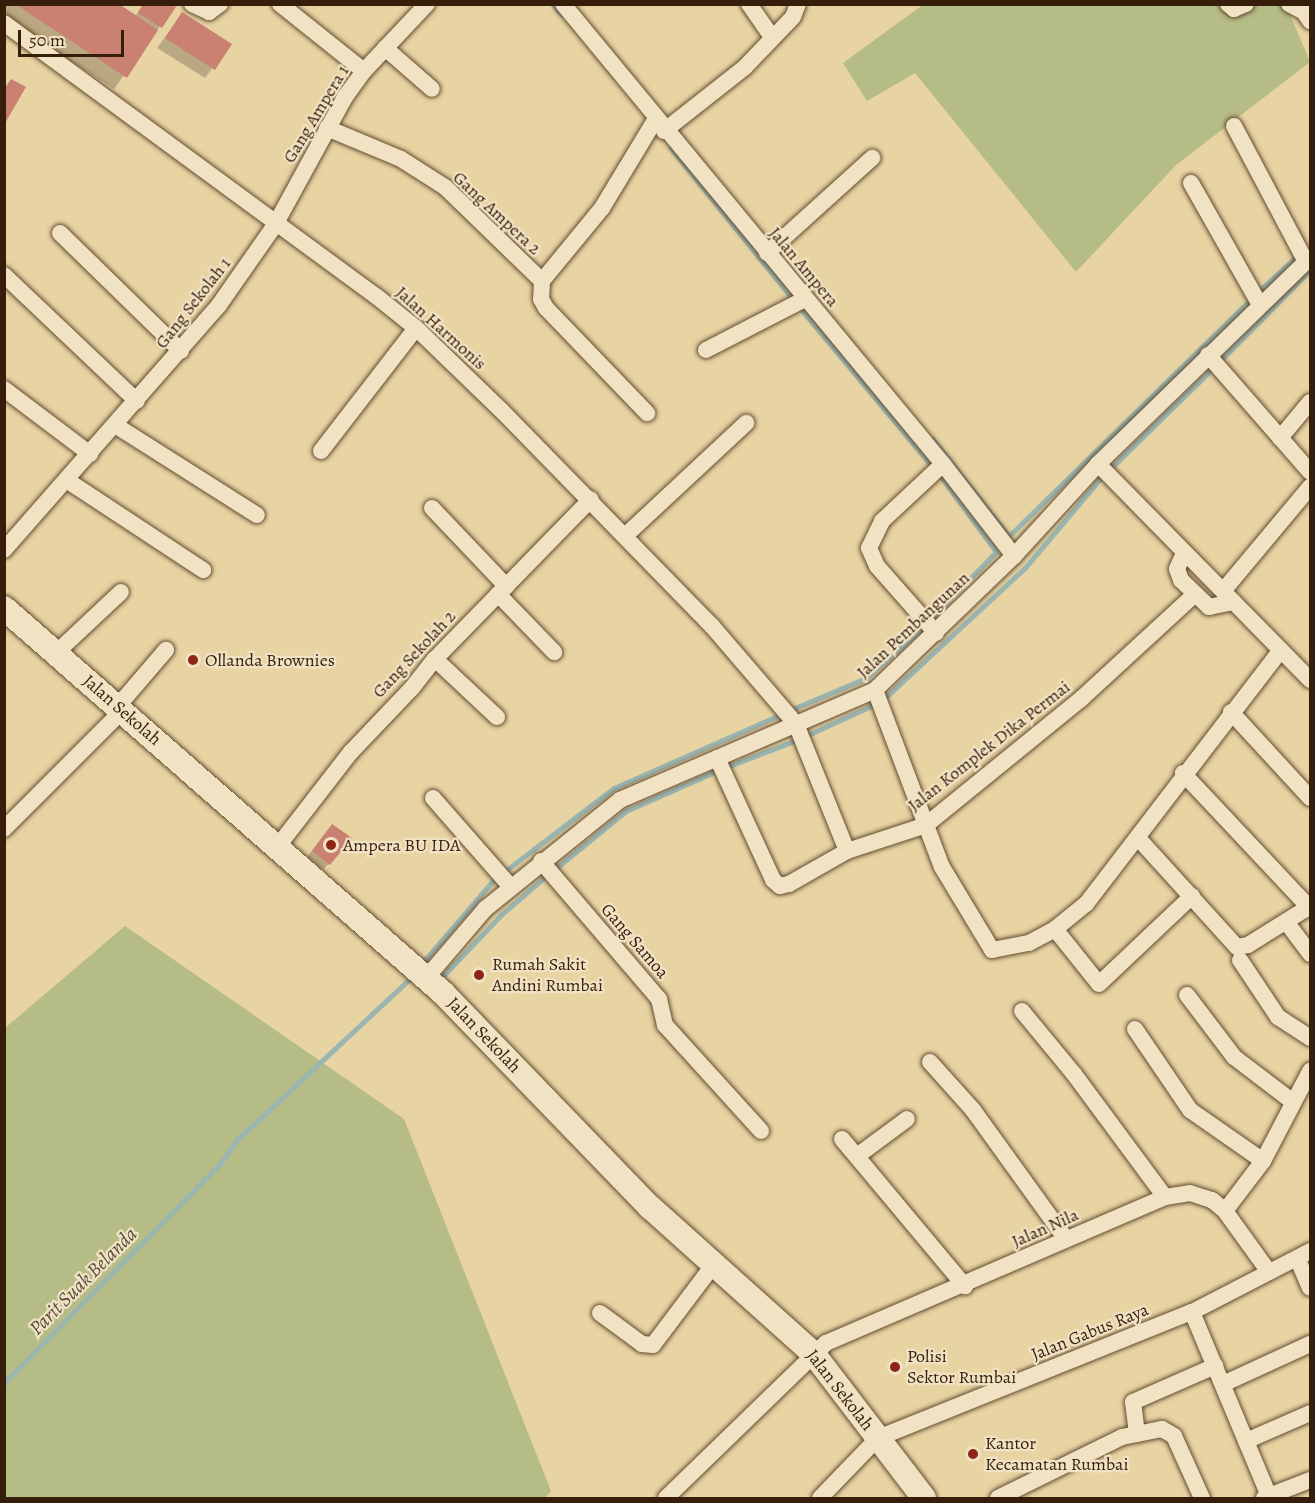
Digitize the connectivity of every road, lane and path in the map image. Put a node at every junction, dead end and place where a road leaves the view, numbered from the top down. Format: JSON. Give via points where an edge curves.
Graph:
{"nodes":[{"id":1,"x":192,"y":4,"type":"edge"},
{"id":2,"x":220,"y":4,"type":"edge"},
{"id":3,"x":280,"y":4,"type":"edge"},
{"id":4,"x":427,"y":4,"type":"edge"},
{"id":5,"x":563,"y":4,"type":"edge"},
{"id":6,"x":749,"y":4,"type":"edge"},
{"id":7,"x":798,"y":4,"type":"edge"},
{"id":8,"x":1228,"y":4,"type":"edge"},
{"id":9,"x":1246,"y":4,"type":"edge"},
{"id":10,"x":1289,"y":4,"type":"edge"},
{"id":11,"x":1311,"y":21,"type":"edge"},
{"id":12,"x":4,"y":23,"type":"edge"},
{"id":13,"x":772,"y":37,"type":"junction"},
{"id":14,"x":386,"y":48,"type":"junction"},
{"id":15,"x":364,"y":70,"type":"junction"},
{"id":16,"x":432,"y":89,"type":"dead end"},
{"id":17,"x":660,"y":125,"type":"junction"},
{"id":18,"x":1234,"y":126,"type":"dead end"},
{"id":19,"x":327,"y":128,"type":"junction"},
{"id":20,"x":872,"y":158,"type":"dead end"},
{"id":21,"x":1191,"y":183,"type":"dead end"},
{"id":22,"x":274,"y":225,"type":"junction"},
{"id":23,"x":60,"y":233,"type":"dead end"},
{"id":24,"x":767,"y":253,"type":"junction"},
{"id":25,"x":1308,"y":260,"type":"edge"},
{"id":26,"x":4,"y":275,"type":"edge"},
{"id":27,"x":542,"y":281,"type":"junction"},
{"id":28,"x":805,"y":299,"type":"junction"},
{"id":29,"x":1260,"y":305,"type":"junction"},
{"id":30,"x":417,"y":328,"type":"junction"},
{"id":31,"x":706,"y":350,"type":"dead end"},
{"id":32,"x":181,"y":351,"type":"junction"},
{"id":33,"x":1208,"y":355,"type":"junction"},
{"id":34,"x":4,"y":388,"type":"edge"},
{"id":35,"x":137,"y":401,"type":"junction"},
{"id":36,"x":1311,"y":402,"type":"edge"},
{"id":37,"x":647,"y":413,"type":"dead end"},
{"id":38,"x":746,"y":423,"type":"dead end"},
{"id":39,"x":115,"y":425,"type":"junction"},
{"id":40,"x":1280,"y":438,"type":"junction"},
{"id":41,"x":321,"y":451,"type":"dead end"},
{"id":42,"x":90,"y":454,"type":"junction"},
{"id":43,"x":943,"y":464,"type":"junction"},
{"id":44,"x":1098,"y":464,"type":"junction"},
{"id":45,"x":1311,"y":472,"type":"edge"},
{"id":46,"x":68,"y":481,"type":"junction"},
{"id":47,"x":1311,"y":487,"type":"edge"},
{"id":48,"x":591,"y":499,"type":"junction"},
{"id":49,"x":432,"y":508,"type":"dead end"},
{"id":50,"x":257,"y":515,"type":"dead end"},
{"id":51,"x":625,"y":536,"type":"junction"},
{"id":52,"x":4,"y":550,"type":"edge"},
{"id":53,"x":1184,"y":553,"type":"junction"},
{"id":54,"x":1014,"y":556,"type":"junction"},
{"id":55,"x":203,"y":570,"type":"dead end"},
{"id":56,"x":502,"y":590,"type":"junction"},
{"id":57,"x":121,"y":592,"type":"dead end"},
{"id":58,"x":1195,"y":594,"type":"junction"},
{"id":59,"x":1228,"y":596,"type":"junction"},
{"id":60,"x":4,"y":608,"type":"edge"},
{"id":61,"x":936,"y":633,"type":"junction"},
{"id":62,"x":166,"y":650,"type":"dead end"},
{"id":63,"x":1281,"y":650,"type":"junction"},
{"id":64,"x":554,"y":652,"type":"dead end"},
{"id":65,"x":56,"y":653,"type":"junction"},
{"id":66,"x":435,"y":659,"type":"junction"},
{"id":67,"x":1311,"y":680,"type":"edge"},
{"id":68,"x":875,"y":690,"type":"junction"},
{"id":69,"x":120,"y":709,"type":"junction"},
{"id":70,"x":1231,"y":712,"type":"junction"},
{"id":71,"x":497,"y":717,"type":"dead end"},
{"id":72,"x":796,"y":724,"type":"junction"},
{"id":73,"x":717,"y":758,"type":"junction"},
{"id":74,"x":1183,"y":773,"type":"junction"},
{"id":75,"x":433,"y":798,"type":"dead end"},
{"id":76,"x":1311,"y":798,"type":"edge"},
{"id":77,"x":926,"y":825,"type":"junction"},
{"id":78,"x":4,"y":829,"type":"edge"},
{"id":79,"x":1138,"y":838,"type":"junction"},
{"id":80,"x":278,"y":846,"type":"junction"},
{"id":81,"x":847,"y":851,"type":"junction"},
{"id":82,"x":541,"y":861,"type":"junction"},
{"id":83,"x":510,"y":886,"type":"junction"},
{"id":84,"x":1192,"y":896,"type":"junction"},
{"id":85,"x":1287,"y":923,"type":"junction"},
{"id":86,"x":1055,"y":929,"type":"junction"},
{"id":87,"x":1311,"y":954,"type":"edge"},
{"id":88,"x":1240,"y":960,"type":"dead end"},
{"id":89,"x":427,"y":977,"type":"junction"},
{"id":90,"x":1187,"y":995,"type":"dead end"},
{"id":91,"x":1022,"y":1011,"type":"dead end"},
{"id":92,"x":1135,"y":1029,"type":"dead end"},
{"id":93,"x":1311,"y":1038,"type":"edge"},
{"id":94,"x":930,"y":1062,"type":"dead end"},
{"id":95,"x":1311,"y":1071,"type":"edge"},
{"id":96,"x":1293,"y":1102,"type":"junction"},
{"id":97,"x":907,"y":1119,"type":"dead end"},
{"id":98,"x":761,"y":1131,"type":"dead end"},
{"id":99,"x":842,"y":1139,"type":"dead end"},
{"id":100,"x":857,"y":1156,"type":"junction"},
{"id":101,"x":1263,"y":1161,"type":"junction"},
{"id":102,"x":1165,"y":1197,"type":"junction"},
{"id":103,"x":1225,"y":1211,"type":"junction"},
{"id":104,"x":1066,"y":1239,"type":"junction"},
{"id":105,"x":1304,"y":1256,"type":"edge"},
{"id":106,"x":714,"y":1264,"type":"junction"},
{"id":107,"x":1269,"y":1272,"type":"junction"},
{"id":108,"x":965,"y":1286,"type":"junction"},
{"id":109,"x":1311,"y":1288,"type":"edge"},
{"id":110,"x":1192,"y":1312,"type":"junction"},
{"id":111,"x":600,"y":1313,"type":"dead end"},
{"id":112,"x":1311,"y":1344,"type":"edge"},
{"id":113,"x":813,"y":1353,"type":"junction"},
{"id":114,"x":1215,"y":1366,"type":"junction"},
{"id":115,"x":1223,"y":1384,"type":"junction"},
{"id":116,"x":1311,"y":1413,"type":"edge"},
{"id":117,"x":1137,"y":1434,"type":"junction"},
{"id":118,"x":878,"y":1438,"type":"junction"},
{"id":119,"x":1246,"y":1441,"type":"junction"},
{"id":120,"x":1311,"y":1480,"type":"edge"},
{"id":121,"x":1267,"y":1497,"type":"edge"},
{"id":122,"x":666,"y":1498,"type":"edge"},
{"id":123,"x":820,"y":1498,"type":"edge"},
{"id":124,"x":924,"y":1498,"type":"edge"},
{"id":125,"x":998,"y":1498,"type":"edge"},
{"id":126,"x":1203,"y":1498,"type":"edge"}],
"edges":[{"from":1,"to":2,"type":"street","via":[[209,12]]},
{"from":3,"to":15,"type":"street"},
{"from":4,"to":14,"type":"street","name":"Gang Ampera 1"},
{"from":5,"to":17,"type":"street","name":"Jalan Ampera"},
{"from":6,"to":13,"type":"street"},
{"from":7,"to":13,"type":"street","via":[[793,17]]},
{"from":8,"to":9,"type":"street","via":[[1234,9]]},
{"from":10,"to":11,"type":"street"},
{"from":12,"to":22,"type":"street","name":"Jalan Harmonis"},
{"from":13,"to":17,"type":"street","via":[[728,82]]},
{"from":14,"to":15,"type":"street","name":"Gang Ampera 1"},
{"from":14,"to":16,"type":"street"},
{"from":15,"to":19,"type":"street","name":"Gang Ampera 1"},
{"from":17,"to":24,"type":"street","name":"Jalan Ampera"},
{"from":17,"to":27,"type":"street","name":"Gang Ampera 2","via":[[602,208]]},
{"from":18,"to":25,"type":"street"},
{"from":19,"to":22,"type":"street","name":"Gang Ampera 1"},
{"from":19,"to":27,"type":"street","name":"Gang Ampera 2","via":[[401,159],[445,187]]},
{"from":20,"to":24,"type":"street"},
{"from":21,"to":29,"type":"street"},
{"from":22,"to":30,"type":"street","name":"Jalan Harmonis"},
{"from":22,"to":32,"type":"street","name":"Gang Sekolah 1"},
{"from":23,"to":32,"type":"street"},
{"from":24,"to":28,"type":"street","name":"Jalan Ampera"},
{"from":25,"to":29,"type":"street","name":"Jalan Pembangunan"},
{"from":26,"to":35,"type":"street"},
{"from":27,"to":37,"type":"street","name":"Gang Ampera 2","via":[[541,299],[546,308]]},
{"from":28,"to":31,"type":"street"},
{"from":28,"to":43,"type":"street","name":"Jalan Ampera"},
{"from":29,"to":33,"type":"street","name":"Jalan Pembangunan"},
{"from":30,"to":41,"type":"street"},
{"from":30,"to":48,"type":"street","name":"Jalan Harmonis"},
{"from":32,"to":35,"type":"street","name":"Gang Sekolah 1"},
{"from":33,"to":40,"type":"street"},
{"from":33,"to":44,"type":"street","name":"Jalan Pembangunan"},
{"from":34,"to":42,"type":"street"},
{"from":35,"to":39,"type":"street","name":"Gang Sekolah 1"},
{"from":36,"to":40,"type":"street"},
{"from":38,"to":51,"type":"street"},
{"from":39,"to":42,"type":"street","name":"Gang Sekolah 1"},
{"from":39,"to":50,"type":"street"},
{"from":40,"to":45,"type":"street"},
{"from":42,"to":46,"type":"street","name":"Gang Sekolah 1"},
{"from":43,"to":54,"type":"street","name":"Jalan Ampera"},
{"from":43,"to":61,"type":"street","via":[[882,521],[868,548],[877,566]]},
{"from":44,"to":53,"type":"street"},
{"from":44,"to":54,"type":"street","name":"Jalan Pembangunan"},
{"from":46,"to":52,"type":"street","name":"Gang Sekolah 1"},
{"from":46,"to":55,"type":"street"},
{"from":47,"to":59,"type":"street"},
{"from":48,"to":51,"type":"street","name":"Jalan Harmonis"},
{"from":48,"to":56,"type":"street","name":"Gang Sekolah 2"},
{"from":49,"to":56,"type":"street"},
{"from":51,"to":72,"type":"street","name":"Jalan Harmonis","via":[[712,626]]},
{"from":53,"to":58,"type":"street","via":[[1177,569],[1181,580]]},
{"from":53,"to":59,"type":"street"},
{"from":54,"to":61,"type":"street","name":"Jalan Pembangunan"},
{"from":56,"to":64,"type":"street"},
{"from":56,"to":66,"type":"street","name":"Gang Sekolah 2"},
{"from":57,"to":65,"type":"street"},
{"from":58,"to":59,"type":"street","via":[[1209,607]]},
{"from":58,"to":77,"type":"street","name":"Jalan Komplek Dika Permai","via":[[1081,699]]},
{"from":59,"to":63,"type":"street"},
{"from":60,"to":65,"type":"street","name":"Jalan Sekolah"},
{"from":61,"to":68,"type":"street","name":"Jalan Pembangunan"},
{"from":62,"to":69,"type":"street"},
{"from":63,"to":67,"type":"street"},
{"from":63,"to":70,"type":"street"},
{"from":65,"to":69,"type":"street","name":"Jalan Sekolah"},
{"from":66,"to":71,"type":"street"},
{"from":66,"to":80,"type":"street","name":"Gang Sekolah 2","via":[[351,752]]},
{"from":68,"to":72,"type":"street","name":"Jalan Pembangunan","via":[[841,708]]},
{"from":68,"to":77,"type":"street"},
{"from":69,"to":78,"type":"street"},
{"from":69,"to":80,"type":"street","name":"Jalan Sekolah"},
{"from":70,"to":74,"type":"street"},
{"from":70,"to":76,"type":"street"},
{"from":72,"to":73,"type":"street","name":"Jalan Pembangunan"},
{"from":72,"to":81,"type":"street","name":"Jalan Harmonis"},
{"from":73,"to":81,"type":"street","name":"Jalan Komplek Dika Permai","via":[[773,880],[780,886]]},
{"from":73,"to":82,"type":"street","name":"Jalan Pembangunan","via":[[620,800]]},
{"from":74,"to":79,"type":"street"},
{"from":74,"to":85,"type":"street","via":[[1304,902],[1304,910]]},
{"from":75,"to":83,"type":"street"},
{"from":77,"to":81,"type":"street","name":"Jalan Komplek Dika Permai"},
{"from":77,"to":86,"type":"street","via":[[942,867],[992,950],[1029,943]]},
{"from":79,"to":84,"type":"street"},
{"from":79,"to":86,"type":"street","via":[[1086,904]]},
{"from":80,"to":89,"type":"street","name":"Jalan Sekolah"},
{"from":82,"to":83,"type":"street","name":"Jalan Pembangunan"},
{"from":82,"to":98,"type":"street","name":"Gang Samoa","via":[[659,999],[665,1025]]},
{"from":83,"to":89,"type":"street","name":"Jalan Pembangunan","via":[[479,915]]},
{"from":84,"to":85,"type":"street","via":[[1237,947]]},
{"from":84,"to":86,"type":"street","via":[[1099,984]]},
{"from":85,"to":87,"type":"street"},
{"from":88,"to":93,"type":"street","via":[[1278,1017]]},
{"from":89,"to":106,"type":"street","name":"Jalan Sekolah","via":[[650,1207]]},
{"from":90,"to":96,"type":"street","via":[[1234,1057]]},
{"from":91,"to":102,"type":"street"},
{"from":92,"to":101,"type":"street","via":[[1190,1110]]},
{"from":94,"to":104,"type":"street","via":[[973,1110]]},
{"from":95,"to":96,"type":"street"},
{"from":96,"to":101,"type":"street"},
{"from":97,"to":100,"type":"street"},
{"from":99,"to":100,"type":"street"},
{"from":100,"to":108,"type":"street"},
{"from":101,"to":103,"type":"street"},
{"from":102,"to":103,"type":"street","name":"Jalan Nila","via":[[1190,1193],[1212,1200]]},
{"from":102,"to":104,"type":"street","name":"Jalan Nila"},
{"from":103,"to":107,"type":"street","name":"Jalan Nila"},
{"from":104,"to":108,"type":"street","name":"Jalan Nila"},
{"from":105,"to":107,"type":"street","name":"Jalan Gabus Raya"},
{"from":105,"to":109,"type":"street"},
{"from":106,"to":111,"type":"street","via":[[653,1345],[642,1344]]},
{"from":106,"to":113,"type":"street","name":"Jalan Sekolah"},
{"from":107,"to":110,"type":"street","name":"Jalan Gabus Raya"},
{"from":108,"to":113,"type":"street","name":"Jalan Nila","via":[[831,1341]]},
{"from":110,"to":114,"type":"street"},
{"from":110,"to":118,"type":"street","name":"Jalan Gabus Raya"},
{"from":112,"to":115,"type":"street"},
{"from":113,"to":118,"type":"street","name":"Jalan Sekolah"},
{"from":113,"to":122,"type":"street","name":"Jalan Nila"},
{"from":114,"to":115,"type":"street"},
{"from":114,"to":117,"type":"street","via":[[1133,1402]]},
{"from":115,"to":119,"type":"street"},
{"from":116,"to":119,"type":"street"},
{"from":117,"to":125,"type":"street","via":[[1096,1448]]},
{"from":117,"to":126,"type":"street","via":[[1162,1429],[1174,1436]]},
{"from":118,"to":123,"type":"street"},
{"from":118,"to":124,"type":"street","name":"Jalan Sekolah"},
{"from":119,"to":121,"type":"street"},
{"from":120,"to":121,"type":"street"}]}
